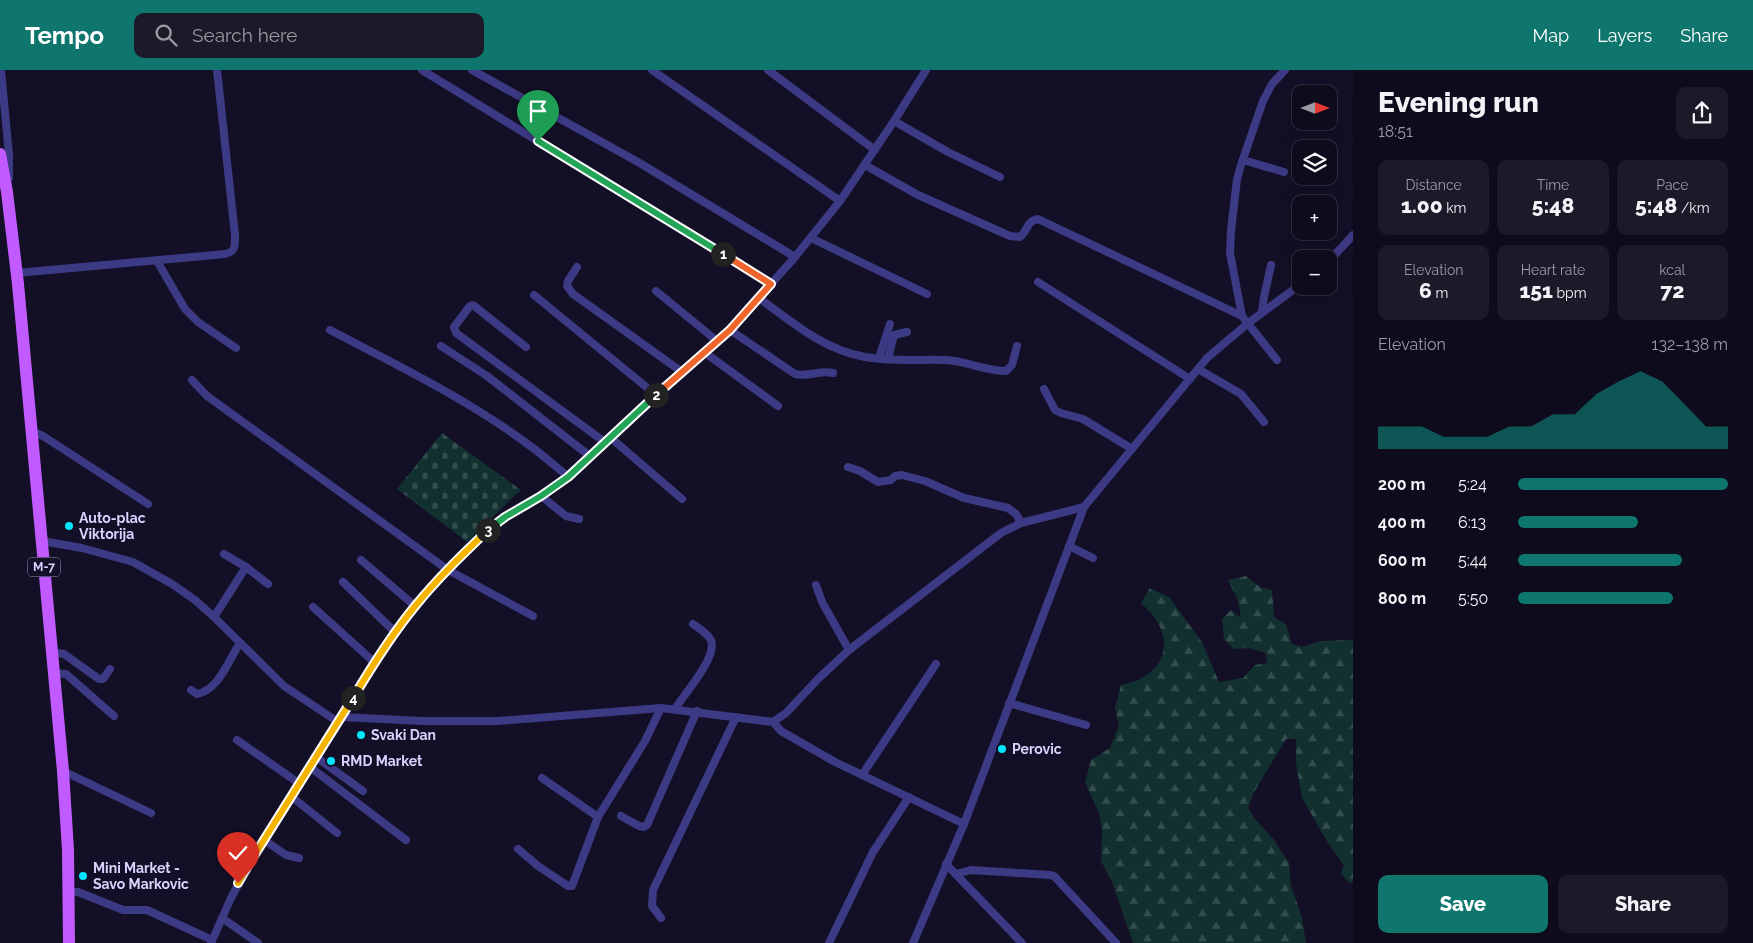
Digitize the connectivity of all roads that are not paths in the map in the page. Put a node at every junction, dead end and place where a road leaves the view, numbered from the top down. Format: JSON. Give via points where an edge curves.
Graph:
{"nodes":[{"id":1,"x":1,"y":70,"type":"edge"},
{"id":2,"x":217,"y":70,"type":"edge"},
{"id":3,"x":422,"y":70,"type":"edge"},
{"id":4,"x":472,"y":70,"type":"edge"},
{"id":5,"x":652,"y":70,"type":"edge"},
{"id":6,"x":768,"y":70,"type":"edge"},
{"id":7,"x":926,"y":70,"type":"edge"},
{"id":8,"x":1285,"y":70,"type":"edge"},
{"id":9,"x":894,"y":121,"type":"junction"},
{"id":10,"x":875,"y":150,"type":"junction"},
{"id":11,"x":0,"y":154,"type":"edge"},
{"id":12,"x":1242,"y":160,"type":"junction"},
{"id":13,"x":866,"y":165,"type":"junction"},
{"id":14,"x":1284,"y":172,"type":"dead end"},
{"id":15,"x":1000,"y":177,"type":"dead end"},
{"id":16,"x":8,"y":198,"type":"junction"},
{"id":17,"x":840,"y":201,"type":"junction"},
{"id":18,"x":1353,"y":235,"type":"edge"},
{"id":19,"x":811,"y":238,"type":"junction"},
{"id":20,"x":1337,"y":252,"type":"edge"},
{"id":21,"x":795,"y":257,"type":"junction"},
{"id":22,"x":157,"y":261,"type":"junction"},
{"id":23,"x":1271,"y":265,"type":"dead end"},
{"id":24,"x":577,"y":267,"type":"dead end"},
{"id":25,"x":17,"y":273,"type":"junction"},
{"id":26,"x":1038,"y":282,"type":"dead end"},
{"id":27,"x":771,"y":284,"type":"junction"},
{"id":28,"x":656,"y":290,"type":"dead end"},
{"id":29,"x":1292,"y":290,"type":"edge"},
{"id":30,"x":927,"y":294,"type":"dead end"},
{"id":31,"x":534,"y":295,"type":"dead end"},
{"id":32,"x":759,"y":298,"type":"junction"},
{"id":33,"x":1262,"y":312,"type":"junction"},
{"id":34,"x":1242,"y":316,"type":"junction"},
{"id":35,"x":890,"y":324,"type":"dead end"},
{"id":36,"x":1247,"y":324,"type":"junction"},
{"id":37,"x":330,"y":330,"type":"dead end"},
{"id":38,"x":730,"y":330,"type":"junction"},
{"id":39,"x":907,"y":332,"type":"dead end"},
{"id":40,"x":717,"y":341,"type":"junction"},
{"id":41,"x":441,"y":346,"type":"dead end"},
{"id":42,"x":1017,"y":346,"type":"dead end"},
{"id":43,"x":526,"y":347,"type":"dead end"},
{"id":44,"x":236,"y":348,"type":"dead end"},
{"id":45,"x":704,"y":352,"type":"junction"},
{"id":46,"x":879,"y":358,"type":"junction"},
{"id":47,"x":888,"y":359,"type":"junction"},
{"id":48,"x":1277,"y":360,"type":"dead end"},
{"id":49,"x":500,"y":364,"type":"junction"},
{"id":50,"x":1198,"y":369,"type":"junction"},
{"id":51,"x":682,"y":372,"type":"junction"},
{"id":52,"x":833,"y":373,"type":"dead end"},
{"id":53,"x":487,"y":376,"type":"junction"},
{"id":54,"x":1190,"y":378,"type":"junction"},
{"id":55,"x":192,"y":380,"type":"dead end"},
{"id":56,"x":1044,"y":389,"type":"dead end"},
{"id":57,"x":656,"y":395,"type":"junction"},
{"id":58,"x":778,"y":406,"type":"dead end"},
{"id":59,"x":1264,"y":422,"type":"dead end"},
{"id":60,"x":31,"y":431,"type":"junction"},
{"id":61,"x":608,"y":440,"type":"junction"},
{"id":62,"x":1132,"y":449,"type":"junction"},
{"id":63,"x":591,"y":457,"type":"junction"},
{"id":64,"x":848,"y":467,"type":"dead end"},
{"id":65,"x":568,"y":477,"type":"junction"},
{"id":66,"x":541,"y":496,"type":"junction"},
{"id":67,"x":682,"y":499,"type":"dead end"},
{"id":68,"x":148,"y":504,"type":"dead end"},
{"id":69,"x":1084,"y":506,"type":"junction"},
{"id":70,"x":579,"y":519,"type":"dead end"},
{"id":71,"x":1021,"y":523,"type":"junction"},
{"id":72,"x":42,"y":541,"type":"junction"},
{"id":73,"x":1069,"y":546,"type":"junction"},
{"id":74,"x":224,"y":554,"type":"dead end"},
{"id":75,"x":1093,"y":558,"type":"dead end"},
{"id":76,"x":361,"y":560,"type":"dead end"},
{"id":77,"x":246,"y":567,"type":"junction"},
{"id":78,"x":448,"y":570,"type":"junction"},
{"id":79,"x":343,"y":582,"type":"dead end"},
{"id":80,"x":268,"y":584,"type":"dead end"},
{"id":81,"x":816,"y":585,"type":"dead end"},
{"id":82,"x":415,"y":606,"type":"junction"},
{"id":83,"x":313,"y":607,"type":"dead end"},
{"id":84,"x":533,"y":616,"type":"dead end"},
{"id":85,"x":214,"y":617,"type":"junction"},
{"id":86,"x":693,"y":624,"type":"dead end"},
{"id":87,"x":395,"y":632,"type":"junction"},
{"id":88,"x":240,"y":642,"type":"junction"},
{"id":89,"x":849,"y":650,"type":"junction"},
{"id":90,"x":52,"y":652,"type":"junction"},
{"id":91,"x":374,"y":662,"type":"junction"},
{"id":92,"x":936,"y":664,"type":"dead end"},
{"id":93,"x":110,"y":669,"type":"dead end"},
{"id":94,"x":54,"y":673,"type":"junction"},
{"id":95,"x":191,"y":690,"type":"dead end"},
{"id":96,"x":1010,"y":703,"type":"junction"},
{"id":97,"x":661,"y":708,"type":"junction"},
{"id":98,"x":675,"y":709,"type":"junction"},
{"id":99,"x":697,"y":711,"type":"junction"},
{"id":100,"x":114,"y":716,"type":"dead end"},
{"id":101,"x":736,"y":716,"type":"junction"},
{"id":102,"x":340,"y":720,"type":"junction"},
{"id":103,"x":773,"y":722,"type":"junction"},
{"id":104,"x":1086,"y":725,"type":"dead end"},
{"id":105,"x":237,"y":740,"type":"dead end"},
{"id":106,"x":316,"y":757,"type":"junction"},
{"id":107,"x":310,"y":767,"type":"junction"},
{"id":108,"x":64,"y":771,"type":"junction"},
{"id":109,"x":862,"y":775,"type":"junction"},
{"id":110,"x":542,"y":778,"type":"dead end"},
{"id":111,"x":300,"y":784,"type":"junction"},
{"id":112,"x":363,"y":791,"type":"dead end"},
{"id":113,"x":292,"y":797,"type":"junction"},
{"id":114,"x":909,"y":798,"type":"junction"},
{"id":115,"x":151,"y":813,"type":"dead end"},
{"id":116,"x":621,"y":816,"type":"dead end"},
{"id":117,"x":598,"y":817,"type":"junction"},
{"id":118,"x":964,"y":824,"type":"junction"},
{"id":119,"x":337,"y":833,"type":"dead end"},
{"id":120,"x":264,"y":840,"type":"junction"},
{"id":121,"x":406,"y":840,"type":"dead end"},
{"id":122,"x":518,"y":849,"type":"dead end"},
{"id":123,"x":299,"y":858,"type":"dead end"},
{"id":124,"x":946,"y":864,"type":"junction"},
{"id":125,"x":956,"y":874,"type":"junction"},
{"id":126,"x":69,"y":892,"type":"junction"},
{"id":127,"x":222,"y":918,"type":"junction"},
{"id":128,"x":661,"y":918,"type":"dead end"},
{"id":129,"x":211,"y":941,"type":"edge"},
{"id":130,"x":69,"y":943,"type":"edge"},
{"id":131,"x":258,"y":943,"type":"edge"},
{"id":132,"x":829,"y":943,"type":"edge"},
{"id":133,"x":913,"y":943,"type":"edge"},
{"id":134,"x":1022,"y":943,"type":"edge"},
{"id":135,"x":1116,"y":943,"type":"edge"}],
"edges":[{"from":1,"to":16,"type":"street","via":[[9,155]]},
{"from":2,"to":22,"type":"street","via":[[235,248],[230,253]]},
{"from":3,"to":27,"type":"street"},
{"from":4,"to":21,"type":"street","via":[[638,162]]},
{"from":5,"to":17,"type":"street"},
{"from":6,"to":10,"type":"street"},
{"from":7,"to":9,"type":"street"},
{"from":8,"to":12,"type":"street","via":[[1263,101]]},
{"from":9,"to":10,"type":"street"},
{"from":9,"to":15,"type":"street"},
{"from":10,"to":13,"type":"street"},
{"from":11,"to":16,"type":"main road","number":"M-7"},
{"from":12,"to":14,"type":"street"},
{"from":12,"to":34,"type":"street","via":[[1237,179],[1230,253]]},
{"from":13,"to":17,"type":"street"},
{"from":13,"to":34,"type":"street","via":[[918,195],[1010,236],[1025,234],[1028,223],[1038,219]]},
{"from":16,"to":25,"type":"main road","number":"M-7"},
{"from":17,"to":19,"type":"street"},
{"from":18,"to":20,"type":"street"},
{"from":19,"to":21,"type":"street"},
{"from":19,"to":30,"type":"street"},
{"from":21,"to":27,"type":"street"},
{"from":22,"to":25,"type":"street"},
{"from":22,"to":44,"type":"street","via":[[184,309]]},
{"from":23,"to":33,"type":"street"},
{"from":24,"to":51,"type":"street","via":[[568,281],[569,290]]},
{"from":25,"to":60,"type":"main road","number":"M-7"},
{"from":26,"to":54,"type":"street"},
{"from":27,"to":32,"type":"street"},
{"from":28,"to":40,"type":"street"},
{"from":29,"to":33,"type":"street"},
{"from":31,"to":57,"type":"street"},
{"from":32,"to":38,"type":"street"},
{"from":32,"to":46,"type":"street","via":[[834,348]]},
{"from":33,"to":36,"type":"street"},
{"from":34,"to":36,"type":"street"},
{"from":35,"to":46,"type":"street"},
{"from":36,"to":48,"type":"street"},
{"from":36,"to":50,"type":"street"},
{"from":37,"to":65,"type":"street","via":[[479,412],[532,447]]},
{"from":38,"to":40,"type":"street"},
{"from":38,"to":52,"type":"street","via":[[795,374]]},
{"from":39,"to":47,"type":"street","via":[[894,335]]},
{"from":40,"to":45,"type":"street"},
{"from":41,"to":53,"type":"street"},
{"from":42,"to":47,"type":"street","via":[[1012,365],[1006,371],[947,360]]},
{"from":43,"to":49,"type":"street","via":[[475,306],[470,306],[454,330]]},
{"from":45,"to":51,"type":"street"},
{"from":45,"to":58,"type":"street"},
{"from":46,"to":47,"type":"street"},
{"from":49,"to":53,"type":"street"},
{"from":49,"to":61,"type":"street"},
{"from":50,"to":54,"type":"street"},
{"from":50,"to":59,"type":"street","via":[[1241,394]]},
{"from":51,"to":57,"type":"street"},
{"from":53,"to":63,"type":"street"},
{"from":54,"to":62,"type":"street"},
{"from":55,"to":78,"type":"street","via":[[208,396]]},
{"from":56,"to":62,"type":"street","via":[[1056,410],[1083,419]]},
{"from":57,"to":61,"type":"street"},
{"from":60,"to":68,"type":"street"},
{"from":60,"to":72,"type":"main road","number":"M-7"},
{"from":61,"to":63,"type":"street"},
{"from":61,"to":67,"type":"street"},
{"from":62,"to":69,"type":"street"},
{"from":63,"to":65,"type":"street"},
{"from":64,"to":71,"type":"street","via":[[878,482],[902,475],[925,481],[964,498],[1008,508]]},
{"from":65,"to":66,"type":"street"},
{"from":66,"to":70,"type":"street","via":[[566,516]]},
{"from":66,"to":78,"type":"street","via":[[492,526]]},
{"from":69,"to":71,"type":"street"},
{"from":69,"to":73,"type":"street"},
{"from":71,"to":89,"type":"street","via":[[1001,533]]},
{"from":72,"to":85,"type":"street","via":[[133,562],[195,600]]},
{"from":72,"to":90,"type":"main road","number":"M-7"},
{"from":73,"to":75,"type":"street"},
{"from":73,"to":96,"type":"street"},
{"from":74,"to":77,"type":"street"},
{"from":76,"to":82,"type":"street"},
{"from":77,"to":80,"type":"street"},
{"from":77,"to":85,"type":"street"},
{"from":78,"to":82,"type":"street"},
{"from":78,"to":84,"type":"street"},
{"from":79,"to":87,"type":"street"},
{"from":81,"to":89,"type":"street"},
{"from":82,"to":87,"type":"street"},
{"from":83,"to":91,"type":"street"},
{"from":85,"to":88,"type":"street"},
{"from":86,"to":98,"type":"street","via":[[708,635],[712,651]]},
{"from":87,"to":91,"type":"street"},
{"from":88,"to":95,"type":"street","via":[[232,660],[206,692],[197,694]]},
{"from":88,"to":102,"type":"street","via":[[284,686]]},
{"from":89,"to":103,"type":"street"},
{"from":90,"to":93,"type":"street","via":[[64,654],[99,679],[103,679]]},
{"from":90,"to":94,"type":"main road","number":"M-7"},
{"from":91,"to":102,"type":"street"},
{"from":92,"to":109,"type":"street"},
{"from":94,"to":100,"type":"street","via":[[66,674]]},
{"from":94,"to":108,"type":"main road","number":"M-7"},
{"from":96,"to":104,"type":"street"},
{"from":96,"to":118,"type":"street"},
{"from":97,"to":98,"type":"street"},
{"from":97,"to":102,"type":"street","via":[[498,722]]},
{"from":97,"to":117,"type":"street","via":[[645,741]]},
{"from":98,"to":99,"type":"street"},
{"from":99,"to":101,"type":"street"},
{"from":99,"to":116,"type":"street","via":[[647,825],[639,826]]},
{"from":101,"to":103,"type":"street"},
{"from":101,"to":128,"type":"street","via":[[653,890],[652,906]]},
{"from":102,"to":106,"type":"street"},
{"from":103,"to":109,"type":"street","via":[[781,731]]},
{"from":105,"to":111,"type":"street"},
{"from":106,"to":107,"type":"street"},
{"from":106,"to":112,"type":"street"},
{"from":107,"to":111,"type":"street"},
{"from":107,"to":121,"type":"street"},
{"from":108,"to":115,"type":"street"},
{"from":108,"to":126,"type":"main road","number":"M-7"},
{"from":109,"to":114,"type":"street"},
{"from":110,"to":117,"type":"street"},
{"from":111,"to":113,"type":"street"},
{"from":113,"to":119,"type":"street"},
{"from":113,"to":120,"type":"street"},
{"from":114,"to":118,"type":"street"},
{"from":114,"to":132,"type":"street","via":[[873,852]]},
{"from":117,"to":122,"type":"street","via":[[572,886],[538,866]]},
{"from":118,"to":124,"type":"street"},
{"from":120,"to":123,"type":"street","via":[[286,855]]},
{"from":120,"to":127,"type":"street","via":[[238,883]]},
{"from":124,"to":125,"type":"street"},
{"from":124,"to":133,"type":"street"},
{"from":125,"to":134,"type":"street"},
{"from":125,"to":135,"type":"street","via":[[971,870],[1054,876]]},
{"from":126,"to":129,"type":"street","via":[[78,892],[123,910],[147,910]]},
{"from":126,"to":130,"type":"main road","number":"M-7"},
{"from":127,"to":129,"type":"street"},
{"from":127,"to":131,"type":"street"}]}
